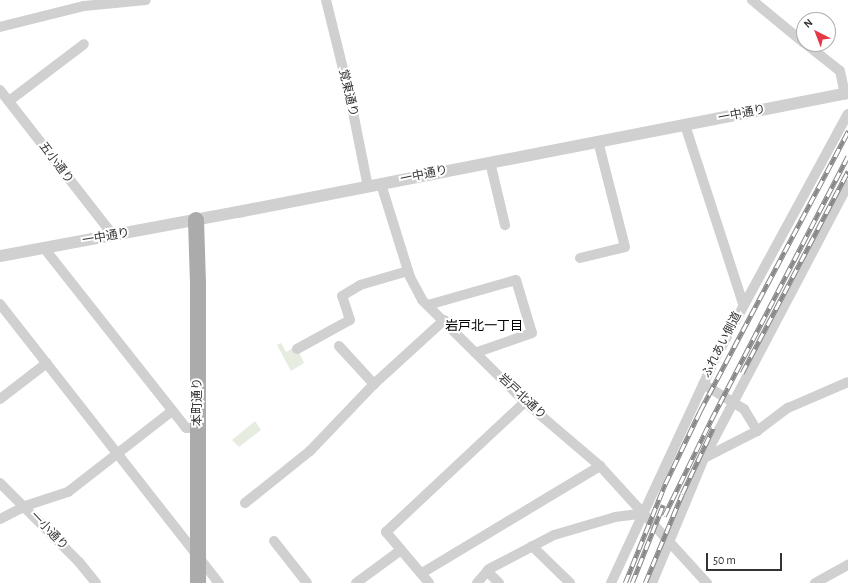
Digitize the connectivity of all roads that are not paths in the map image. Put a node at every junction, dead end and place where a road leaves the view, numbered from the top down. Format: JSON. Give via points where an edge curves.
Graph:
{"nodes":[{"id":1,"x":146,"y":0,"type":"edge"},
{"id":2,"x":326,"y":0,"type":"edge"},
{"id":3,"x":752,"y":0,"type":"edge"},
{"id":4,"x":0,"y":27,"type":"edge"},
{"id":5,"x":796,"y":36,"type":"edge"},
{"id":6,"x":84,"y":44,"type":"dead end"},
{"id":7,"x":816,"y":52,"type":"edge"},
{"id":8,"x":0,"y":90,"type":"edge"},
{"id":9,"x":847,"y":94,"type":"edge"},
{"id":10,"x":9,"y":102,"type":"junction"},
{"id":11,"x":848,"y":114,"type":"edge"},
{"id":12,"x":685,"y":125,"type":"junction"},
{"id":13,"x":598,"y":141,"type":"junction"},
{"id":14,"x":490,"y":162,"type":"junction"},
{"id":15,"x":381,"y":184,"type":"junction"},
{"id":16,"x":848,"y":185,"type":"edge"},
{"id":17,"x":368,"y":187,"type":"junction"},
{"id":18,"x":196,"y":220,"type":"junction"},
{"id":19,"x":505,"y":225,"type":"dead end"},
{"id":20,"x":113,"y":235,"type":"junction"},
{"id":21,"x":44,"y":248,"type":"junction"},
{"id":22,"x":0,"y":256,"type":"edge"},
{"id":23,"x":580,"y":258,"type":"dead end"},
{"id":24,"x":408,"y":271,"type":"junction"},
{"id":25,"x":744,"y":303,"type":"junction"},
{"id":26,"x":0,"y":304,"type":"edge"},
{"id":27,"x":428,"y":305,"type":"junction"},
{"id":28,"x":444,"y":320,"type":"junction"},
{"id":29,"x":339,"y":346,"type":"dead end"},
{"id":30,"x":297,"y":349,"type":"dead end"},
{"id":31,"x":475,"y":353,"type":"junction"},
{"id":32,"x":47,"y":363,"type":"junction"},
{"id":33,"x":848,"y":382,"type":"edge"},
{"id":34,"x":374,"y":384,"type":"junction"},
{"id":35,"x":703,"y":384,"type":"junction"},
{"id":36,"x":0,"y":399,"type":"edge"},
{"id":37,"x":524,"y":402,"type":"junction"},
{"id":38,"x":734,"y":402,"type":"junction"},
{"id":39,"x":172,"y":411,"type":"junction"},
{"id":40,"x":198,"y":428,"type":"junction"},
{"id":41,"x":757,"y":431,"type":"junction"},
{"id":42,"x":117,"y":455,"type":"junction"},
{"id":43,"x":704,"y":458,"type":"junction"},
{"id":44,"x":600,"y":466,"type":"junction"},
{"id":45,"x":0,"y":483,"type":"edge"},
{"id":46,"x":245,"y":503,"type":"dead end"},
{"id":47,"x":25,"y":506,"type":"junction"},
{"id":48,"x":641,"y":514,"type":"junction"},
{"id":49,"x":0,"y":519,"type":"edge"},
{"id":50,"x":274,"y":541,"type":"dead end"},
{"id":51,"x":668,"y":541,"type":"junction"},
{"id":52,"x":532,"y":546,"type":"junction"},
{"id":53,"x":401,"y":550,"type":"junction"},
{"id":54,"x":198,"y":556,"type":"junction"},
{"id":55,"x":848,"y":565,"type":"edge"},
{"id":56,"x":487,"y":571,"type":"junction"},
{"id":57,"x":422,"y":573,"type":"junction"},
{"id":58,"x":96,"y":583,"type":"edge"},
{"id":59,"x":198,"y":583,"type":"edge"},
{"id":60,"x":219,"y":583,"type":"edge"},
{"id":61,"x":307,"y":583,"type":"edge"},
{"id":62,"x":356,"y":583,"type":"edge"},
{"id":63,"x":429,"y":583,"type":"edge"},
{"id":64,"x":477,"y":583,"type":"edge"},
{"id":65,"x":499,"y":583,"type":"edge"},
{"id":66,"x":570,"y":583,"type":"edge"},
{"id":67,"x":612,"y":583,"type":"edge"},
{"id":68,"x":652,"y":583,"type":"edge"},
{"id":69,"x":707,"y":583,"type":"edge"},
{"id":70,"x":815,"y":583,"type":"edge"}],
"edges":[{"from":1,"to":4,"type":"street","via":[[84,6]]},
{"from":2,"to":17,"type":"street","name":"覚東通り","via":[[350,97]]},
{"from":3,"to":5,"type":"street"},
{"from":6,"to":10,"type":"street"},
{"from":7,"to":9,"type":"street","via":[[840,71]]},
{"from":8,"to":10,"type":"street","name":"五小通り"},
{"from":9,"to":12,"type":"street","name":"一中通り"},
{"from":10,"to":20,"type":"street","name":"五小通り"},
{"from":11,"to":25,"type":"street","name":"ふれあい側道"},
{"from":12,"to":13,"type":"street","name":"一中通り"},
{"from":12,"to":25,"type":"street"},
{"from":13,"to":14,"type":"street","name":"一中通り"},
{"from":13,"to":23,"type":"street","via":[[625,247]]},
{"from":14,"to":15,"type":"street","name":"一中通り"},
{"from":14,"to":19,"type":"street"},
{"from":15,"to":17,"type":"street","name":"一中通り"},
{"from":15,"to":24,"type":"street","name":"岩戸北通り"},
{"from":16,"to":38,"type":"street"},
{"from":17,"to":18,"type":"street","name":"一中通り"},
{"from":18,"to":20,"type":"street","name":"一中通り"},
{"from":18,"to":40,"type":"main road","name":"本町通り"},
{"from":20,"to":21,"type":"street","name":"一中通り"},
{"from":21,"to":22,"type":"street","name":"一中通り"},
{"from":21,"to":39,"type":"street"},
{"from":24,"to":27,"type":"street","name":"岩戸北通り","via":[[422,300]]},
{"from":24,"to":30,"type":"street","via":[[360,285],[342,296],[350,320],[329,335]]},
{"from":25,"to":35,"type":"street","name":"ふれあい側道"},
{"from":26,"to":32,"type":"street"},
{"from":27,"to":28,"type":"street","name":"岩戸北通り"},
{"from":27,"to":31,"type":"street","via":[[516,280],[532,333]]},
{"from":28,"to":31,"type":"street","name":"岩戸北通り"},
{"from":28,"to":34,"type":"street"},
{"from":29,"to":34,"type":"street"},
{"from":31,"to":37,"type":"street","name":"岩戸北通り"},
{"from":32,"to":36,"type":"street"},
{"from":32,"to":42,"type":"street"},
{"from":33,"to":41,"type":"street","via":[[788,408]]},
{"from":34,"to":46,"type":"street","via":[[310,451]]},
{"from":35,"to":38,"type":"street"},
{"from":35,"to":48,"type":"street","name":"ふれあい側道"},
{"from":37,"to":44,"type":"street","name":"岩戸北通り"},
{"from":37,"to":53,"type":"street","via":[[386,532]]},
{"from":38,"to":41,"type":"street","via":[[744,409]]},
{"from":38,"to":43,"type":"street"},
{"from":39,"to":40,"type":"street","via":[[186,428]]},
{"from":39,"to":42,"type":"street"},
{"from":40,"to":54,"type":"main road","name":"本町通り"},
{"from":41,"to":43,"type":"street"},
{"from":42,"to":47,"type":"street","via":[[68,492]]},
{"from":42,"to":54,"type":"street"},
{"from":43,"to":51,"type":"street"},
{"from":44,"to":48,"type":"street","name":"岩戸北通り"},
{"from":44,"to":57,"type":"street"},
{"from":45,"to":47,"type":"street","name":"一小通り"},
{"from":47,"to":49,"type":"street"},
{"from":47,"to":58,"type":"street","name":"一小通り"},
{"from":48,"to":51,"type":"street","name":"岩戸北通り"},
{"from":48,"to":52,"type":"street","via":[[615,517],[554,535]]},
{"from":48,"to":67,"type":"street","name":"ふれあい側道"},
{"from":50,"to":61,"type":"street"},
{"from":51,"to":68,"type":"street"},
{"from":51,"to":69,"type":"street","name":"岩戸北通り"},
{"from":52,"to":56,"type":"street"},
{"from":52,"to":66,"type":"street"},
{"from":53,"to":57,"type":"street"},
{"from":53,"to":62,"type":"street"},
{"from":54,"to":59,"type":"main road","name":"本町通り"},
{"from":54,"to":60,"type":"street"},
{"from":55,"to":70,"type":"street"},
{"from":56,"to":64,"type":"street"},
{"from":56,"to":65,"type":"street"},
{"from":57,"to":63,"type":"street"}]}
